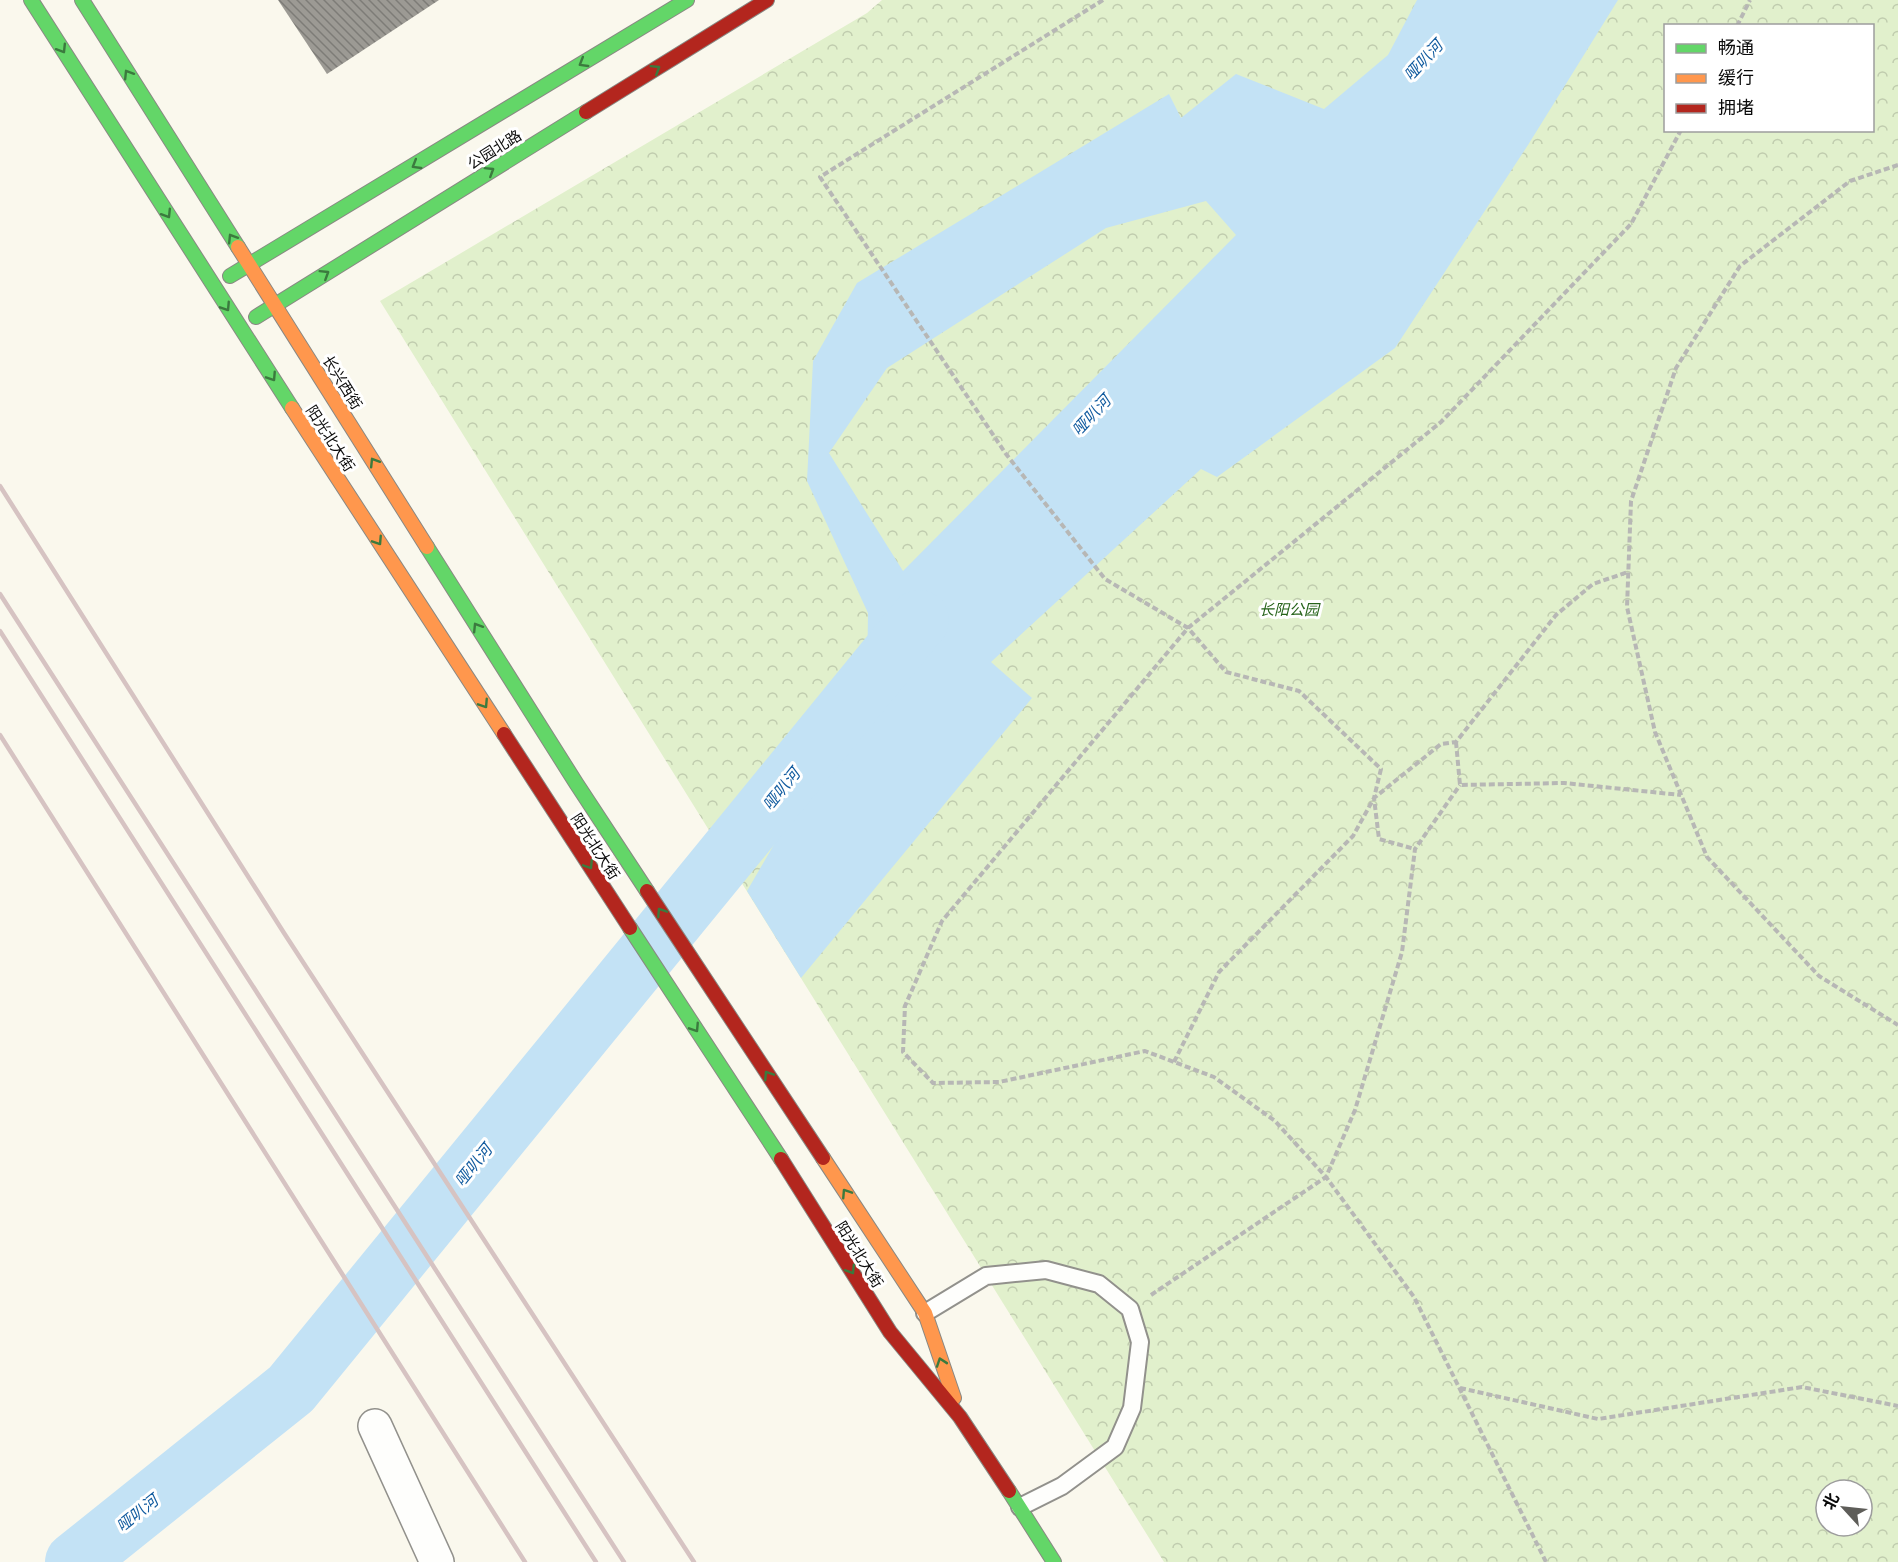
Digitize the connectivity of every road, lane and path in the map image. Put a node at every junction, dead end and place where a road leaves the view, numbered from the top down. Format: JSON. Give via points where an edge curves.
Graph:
{"nodes":[{"id":1,"x":31,"y":0,"type":"edge"},
{"id":2,"x":81,"y":0,"type":"edge"},
{"id":3,"x":687,"y":0,"type":"edge"},
{"id":4,"x":767,"y":0,"type":"edge"},
{"id":5,"x":1103,"y":0,"type":"edge"},
{"id":6,"x":1750,"y":0,"type":"edge"},
{"id":7,"x":1738,"y":24,"type":"edge"},
{"id":8,"x":1680,"y":132,"type":"edge"},
{"id":9,"x":1898,"y":165,"type":"edge"},
{"id":10,"x":249,"y":265,"type":"junction"},
{"id":11,"x":213,"y":286,"type":"junction"},
{"id":12,"x":275,"y":305,"type":"junction"},
{"id":13,"x":240,"y":328,"type":"junction"},
{"id":14,"x":1628,"y":572,"type":"junction"},
{"id":15,"x":1188,"y":628,"type":"junction"},
{"id":16,"x":1456,"y":742,"type":"junction"},
{"id":17,"x":576,"y":783,"type":"joint"},
{"id":18,"x":1460,"y":785,"type":"junction"},
{"id":19,"x":1681,"y":795,"type":"junction"},
{"id":20,"x":1374,"y":798,"type":"junction"},
{"id":21,"x":1415,"y":849,"type":"junction"},
{"id":22,"x":1898,"y":1025,"type":"edge"},
{"id":23,"x":1174,"y":1062,"type":"junction"},
{"id":24,"x":1326,"y":1177,"type":"junction"},
{"id":25,"x":1130,"y":1309,"type":"junction"},
{"id":26,"x":925,"y":1313,"type":"junction"},
{"id":27,"x":1459,"y":1388,"type":"junction"},
{"id":28,"x":1898,"y":1406,"type":"edge"},
{"id":29,"x":960,"y":1417,"type":"junction"},
{"id":30,"x":375,"y":1426,"type":"dead end"},
{"id":31,"x":1020,"y":1507,"type":"junction"},
{"id":32,"x":437,"y":1562,"type":"edge"},
{"id":33,"x":1054,"y":1562,"type":"edge"},
{"id":34,"x":1546,"y":1562,"type":"edge"}],
"edges":[{"from":1,"to":11,"type":"street","one_way":true},
{"from":10,"to":2,"type":"street","name":"长兴西街","one_way":true},
{"from":3,"to":10,"type":"street","name":"公园北路","one_way":true},
{"from":12,"to":4,"type":"street","name":"公园北路","one_way":true},
{"from":5,"to":15,"type":"path","via":[[820,177],[1006,454],[1105,579]]},
{"from":6,"to":7,"type":"path"},
{"from":8,"to":15,"type":"path","via":[[1631,224],[1441,422]]},
{"from":9,"to":14,"type":"path","via":[[1850,181],[1740,266],[1676,368],[1631,501]]},
{"from":10,"to":11,"type":"street","name":"公园北路"},
{"from":10,"to":12,"type":"street","name":"长兴西街"},
{"from":11,"to":13,"type":"street","name":"阳光北大街","one_way":true},
{"from":12,"to":13,"type":"street","name":"公园北路"},
{"from":17,"to":12,"type":"street","name":"长兴西街","one_way":true},
{"from":13,"to":29,"type":"street","name":"阳光北大街","one_way":true,"via":[[890,1332]]},
{"from":14,"to":16,"type":"path","via":[[1593,584],[1556,615]]},
{"from":14,"to":19,"type":"path","via":[[1627,607],[1655,732]]},
{"from":15,"to":20,"type":"path","via":[[1226,672],[1299,691],[1381,769]]},
{"from":15,"to":23,"type":"path","via":[[942,921],[905,1006],[903,1052],[933,1083],[999,1082],[1145,1051]]},
{"from":16,"to":18,"type":"path"},
{"from":16,"to":20,"type":"path","via":[[1441,744]]},
{"from":26,"to":17,"type":"street","name":"阳光北大街","one_way":true},
{"from":18,"to":19,"type":"path","via":[[1564,783]]},
{"from":18,"to":21,"type":"path"},
{"from":19,"to":22,"type":"path","via":[[1707,856],[1811,968]]},
{"from":20,"to":21,"type":"path","via":[[1379,839]]},
{"from":20,"to":23,"type":"path","via":[[1353,836],[1219,972]]},
{"from":21,"to":24,"type":"path","via":[[1402,952],[1355,1110]]},
{"from":23,"to":24,"type":"path","via":[[1214,1077],[1275,1121]]},
{"from":24,"to":25,"type":"path"},
{"from":24,"to":27,"type":"path","via":[[1414,1297]]},
{"from":25,"to":26,"type":"lane","via":[[1099,1284],[1046,1270],[986,1276]]},
{"from":25,"to":31,"type":"lane","via":[[1140,1342],[1132,1408],[1115,1447],[1062,1486]]},
{"from":29,"to":26,"type":"street","name":"阳光北大街","one_way":true},
{"from":27,"to":28,"type":"path","via":[[1598,1419],[1802,1387]]},
{"from":27,"to":34,"type":"path"},
{"from":29,"to":31,"type":"street","name":"阳光北大街"},
{"from":30,"to":32,"type":"street"},
{"from":31,"to":33,"type":"street","name":"阳光北大街"}]}
